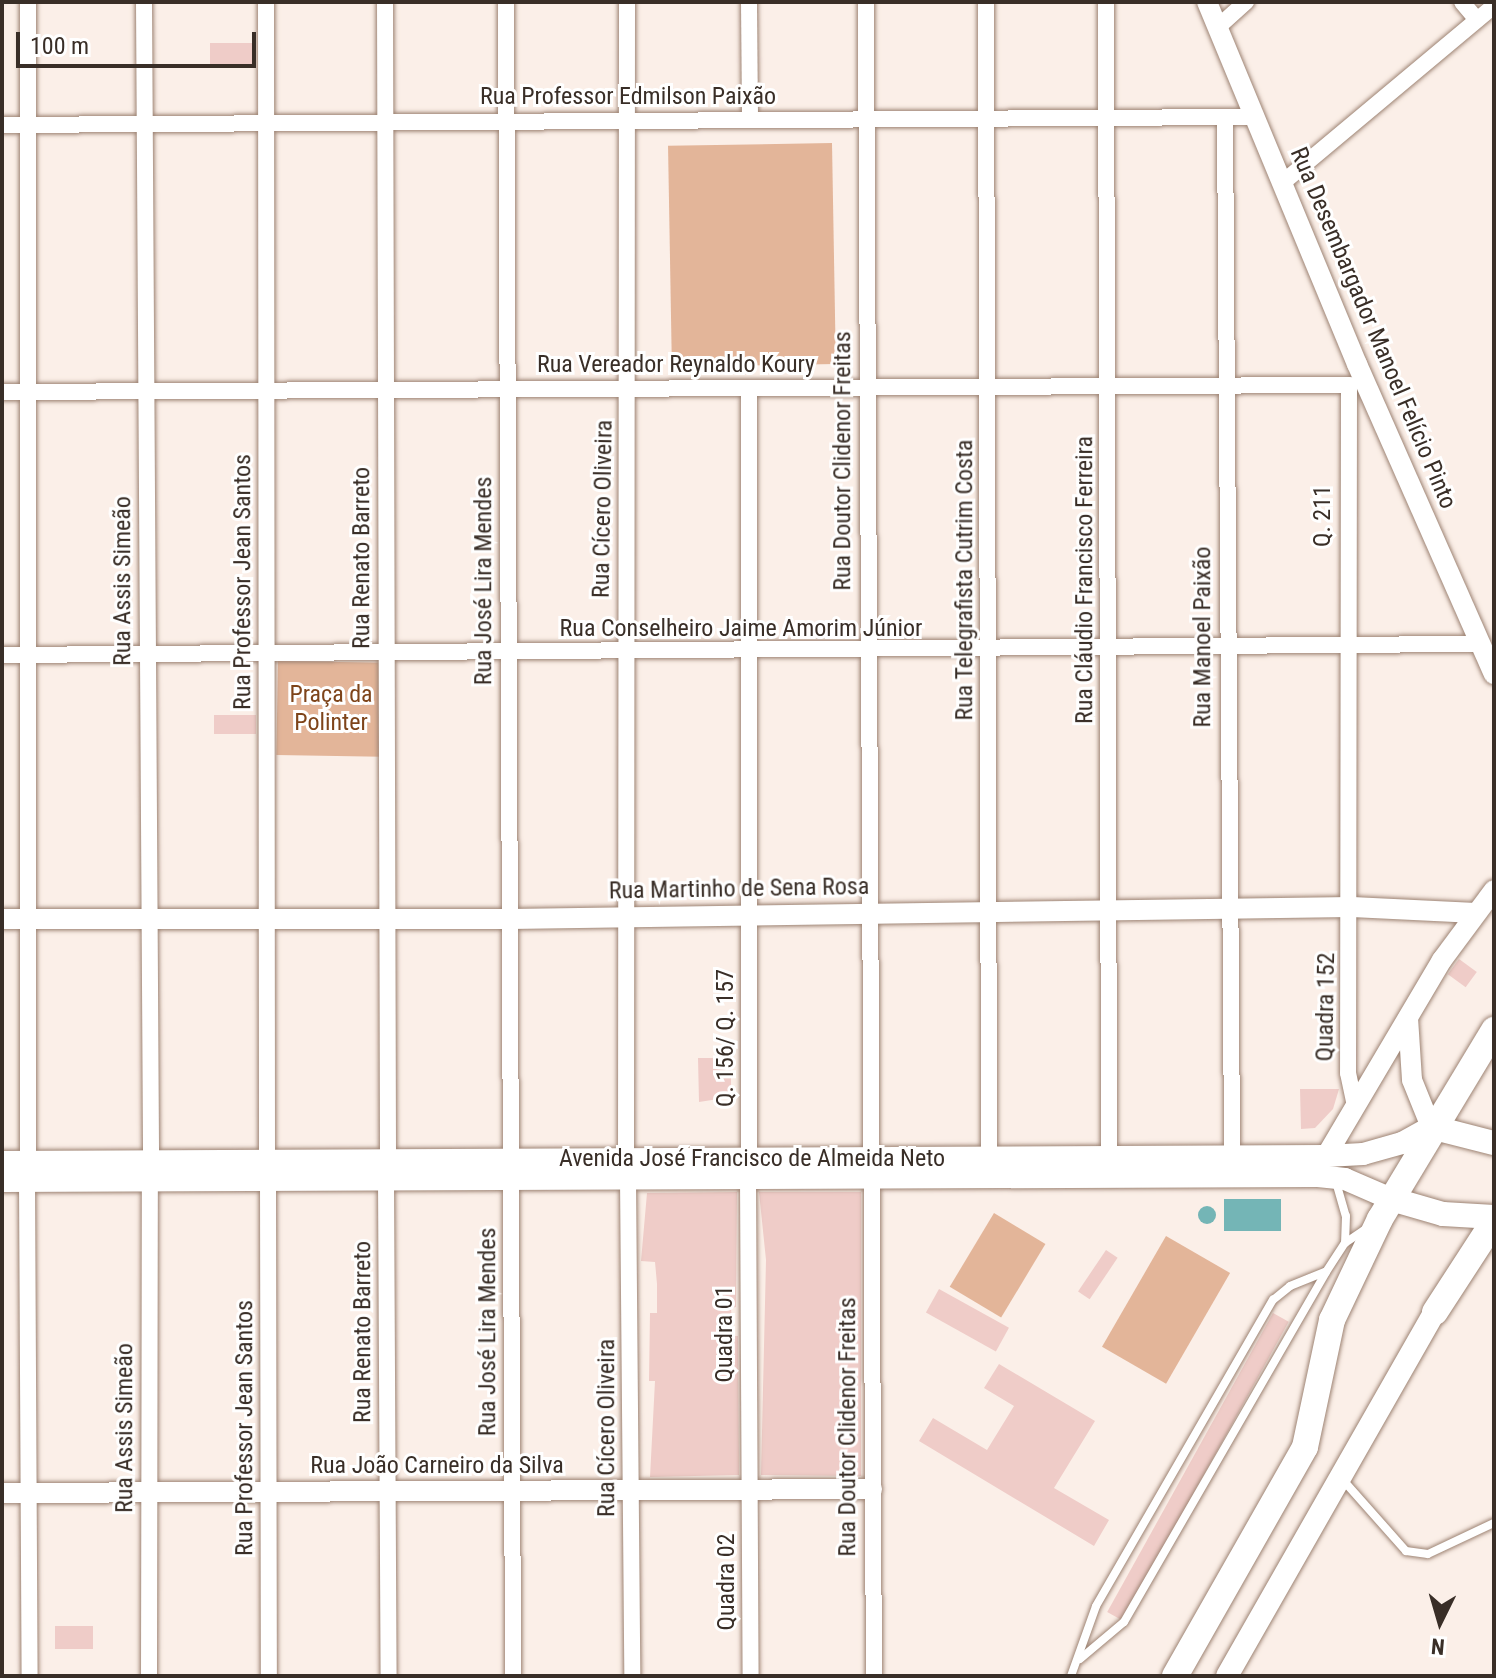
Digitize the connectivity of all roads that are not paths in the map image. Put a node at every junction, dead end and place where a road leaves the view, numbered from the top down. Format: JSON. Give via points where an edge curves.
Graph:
{"nodes":[{"id":1,"x":28,"y":2,"type":"edge"},
{"id":2,"x":144,"y":2,"type":"edge"},
{"id":3,"x":266,"y":2,"type":"edge"},
{"id":4,"x":385,"y":2,"type":"edge"},
{"id":5,"x":506,"y":2,"type":"edge"},
{"id":6,"x":627,"y":2,"type":"edge"},
{"id":7,"x":749,"y":2,"type":"edge"},
{"id":8,"x":866,"y":2,"type":"edge"},
{"id":9,"x":986,"y":2,"type":"edge"},
{"id":10,"x":1106,"y":2,"type":"edge"},
{"id":11,"x":1207,"y":2,"type":"edge"},
{"id":12,"x":1246,"y":2,"type":"edge"},
{"id":13,"x":1462,"y":2,"type":"edge"},
{"id":14,"x":1494,"y":6,"type":"edge"},
{"id":15,"x":1477,"y":20,"type":"junction"},
{"id":16,"x":1218,"y":27,"type":"junction"},
{"id":17,"x":1255,"y":117,"type":"junction"},
{"id":18,"x":1106,"y":118,"type":"junction"},
{"id":19,"x":1225,"y":118,"type":"junction"},
{"id":20,"x":987,"y":119,"type":"junction"},
{"id":21,"x":750,"y":120,"type":"junction"},
{"id":22,"x":866,"y":120,"type":"junction"},
{"id":23,"x":627,"y":121,"type":"junction"},
{"id":24,"x":385,"y":122,"type":"junction"},
{"id":25,"x":506,"y":122,"type":"junction"},
{"id":26,"x":266,"y":123,"type":"junction"},
{"id":27,"x":145,"y":124,"type":"junction"},
{"id":28,"x":2,"y":125,"type":"edge"},
{"id":29,"x":28,"y":125,"type":"junction"},
{"id":30,"x":1281,"y":184,"type":"junction"},
{"id":31,"x":1357,"y":364,"type":"junction"},
{"id":32,"x":1349,"y":385,"type":"junction"},
{"id":33,"x":1227,"y":386,"type":"junction"},
{"id":34,"x":988,"y":387,"type":"junction"},
{"id":35,"x":1109,"y":387,"type":"junction"},
{"id":36,"x":749,"y":388,"type":"junction"},
{"id":37,"x":867,"y":388,"type":"junction"},
{"id":38,"x":508,"y":389,"type":"junction"},
{"id":39,"x":629,"y":389,"type":"junction"},
{"id":40,"x":267,"y":390,"type":"junction"},
{"id":41,"x":385,"y":390,"type":"junction"},
{"id":42,"x":147,"y":391,"type":"junction"},
{"id":43,"x":2,"y":392,"type":"edge"},
{"id":44,"x":28,"y":392,"type":"junction"},
{"id":45,"x":1481,"y":644,"type":"junction"},
{"id":46,"x":1348,"y":646,"type":"junction"},
{"id":47,"x":1226,"y":648,"type":"junction"},
{"id":48,"x":1108,"y":650,"type":"junction"},
{"id":49,"x":626,"y":652,"type":"junction"},
{"id":50,"x":747,"y":652,"type":"junction"},
{"id":51,"x":867,"y":652,"type":"junction"},
{"id":52,"x":989,"y":652,"type":"junction"},
{"id":53,"x":267,"y":654,"type":"junction"},
{"id":54,"x":2,"y":655,"type":"edge"},
{"id":55,"x":28,"y":655,"type":"junction"},
{"id":56,"x":147,"y":655,"type":"junction"},
{"id":57,"x":386,"y":655,"type":"junction"},
{"id":58,"x":509,"y":655,"type":"junction"},
{"id":59,"x":1494,"y":674,"type":"edge"},
{"id":60,"x":1494,"y":890,"type":"edge"},
{"id":61,"x":1352,"y":907,"type":"junction"},
{"id":62,"x":1230,"y":909,"type":"junction"},
{"id":63,"x":1110,"y":913,"type":"junction"},
{"id":64,"x":1476,"y":913,"type":"junction"},
{"id":65,"x":867,"y":914,"type":"junction"},
{"id":66,"x":989,"y":914,"type":"junction"},
{"id":67,"x":750,"y":915,"type":"junction"},
{"id":68,"x":626,"y":916,"type":"junction"},
{"id":69,"x":149,"y":918,"type":"junction"},
{"id":70,"x":267,"y":918,"type":"junction"},
{"id":71,"x":2,"y":919,"type":"edge"},
{"id":72,"x":28,"y":919,"type":"junction"},
{"id":73,"x":386,"y":919,"type":"junction"},
{"id":74,"x":510,"y":919,"type":"junction"},
{"id":75,"x":1408,"y":1018,"type":"junction"},
{"id":76,"x":1494,"y":1030,"type":"edge"},
{"id":77,"x":1355,"y":1106,"type":"junction"},
{"id":78,"x":1431,"y":1127,"type":"junction"},
{"id":79,"x":1494,"y":1143,"type":"edge"},
{"id":80,"x":1232,"y":1157,"type":"junction"},
{"id":81,"x":989,"y":1158,"type":"junction"},
{"id":82,"x":1109,"y":1158,"type":"junction"},
{"id":83,"x":2,"y":1162,"type":"edge"},
{"id":84,"x":1330,"y":1167,"type":"junction"},
{"id":85,"x":871,"y":1168,"type":"junction"},
{"id":86,"x":151,"y":1170,"type":"junction"},
{"id":87,"x":510,"y":1170,"type":"junction"},
{"id":88,"x":627,"y":1170,"type":"junction"},
{"id":89,"x":748,"y":1170,"type":"junction"},
{"id":90,"x":28,"y":1171,"type":"junction"},
{"id":91,"x":268,"y":1171,"type":"junction"},
{"id":92,"x":387,"y":1171,"type":"junction"},
{"id":93,"x":2,"y":1181,"type":"edge"},
{"id":94,"x":1385,"y":1209,"type":"junction"},
{"id":95,"x":1494,"y":1219,"type":"edge"},
{"id":96,"x":1345,"y":1243,"type":"junction"},
{"id":97,"x":1494,"y":1259,"type":"edge"},
{"id":98,"x":1326,"y":1272,"type":"junction"},
{"id":99,"x":1441,"y":1302,"type":"junction"},
{"id":100,"x":1340,"y":1477,"type":"junction"},
{"id":101,"x":750,"y":1489,"type":"junction"},
{"id":102,"x":872,"y":1489,"type":"junction"},
{"id":103,"x":632,"y":1490,"type":"junction"},
{"id":104,"x":148,"y":1492,"type":"junction"},
{"id":105,"x":269,"y":1492,"type":"junction"},
{"id":106,"x":388,"y":1492,"type":"junction"},
{"id":107,"x":513,"y":1492,"type":"junction"},
{"id":108,"x":2,"y":1493,"type":"edge"},
{"id":109,"x":29,"y":1493,"type":"junction"},
{"id":110,"x":1494,"y":1523,"type":"edge"},
{"id":111,"x":1080,"y":1659,"type":"junction"},
{"id":112,"x":30,"y":1676,"type":"edge"},
{"id":113,"x":149,"y":1676,"type":"edge"},
{"id":114,"x":269,"y":1676,"type":"edge"},
{"id":115,"x":389,"y":1676,"type":"edge"},
{"id":116,"x":513,"y":1676,"type":"edge"},
{"id":117,"x":632,"y":1676,"type":"edge"},
{"id":118,"x":751,"y":1676,"type":"edge"},
{"id":119,"x":874,"y":1676,"type":"edge"},
{"id":120,"x":1071,"y":1676,"type":"edge"},
{"id":121,"x":1175,"y":1676,"type":"edge"},
{"id":122,"x":1227,"y":1676,"type":"edge"}],
"edges":[{"from":1,"to":29,"type":"street"},
{"from":2,"to":27,"type":"street","name":"Rua Assis Simeão"},
{"from":3,"to":26,"type":"street","name":"Rua Professor Jean Santos"},
{"from":4,"to":24,"type":"street","name":"Rua Renato Barreto"},
{"from":5,"to":25,"type":"street","name":"Rua José Lira Mendes"},
{"from":6,"to":23,"type":"street","name":"Rua Cícero Oliveira"},
{"from":7,"to":21,"type":"street"},
{"from":8,"to":22,"type":"street","name":"Rua Doutor Clidenor Freitas"},
{"from":9,"to":20,"type":"street","name":"Rua Telegrafista Cutrim Costa"},
{"from":10,"to":18,"type":"street","name":"Rua Cláudio Francisco Ferreira"},
{"from":11,"to":16,"type":"street","name":"Rua Desembargador Manoel Felício Pinto"},
{"from":12,"to":16,"type":"street"},
{"from":13,"to":15,"type":"street"},
{"from":14,"to":15,"type":"street"},
{"from":15,"to":30,"type":"street"},
{"from":16,"to":17,"type":"street","name":"Rua Desembargador Manoel Felício Pinto"},
{"from":17,"to":19,"type":"street","name":"Rua Professor Edmilson Paixão"},
{"from":17,"to":30,"type":"street","name":"Rua Desembargador Manoel Felício Pinto"},
{"from":18,"to":19,"type":"street","name":"Rua Professor Edmilson Paixão"},
{"from":18,"to":20,"type":"street","name":"Rua Professor Edmilson Paixão"},
{"from":18,"to":35,"type":"street","name":"Rua Cláudio Francisco Ferreira"},
{"from":19,"to":33,"type":"street","name":"Rua Manoel Paixão"},
{"from":20,"to":22,"type":"street","name":"Rua Professor Edmilson Paixão"},
{"from":20,"to":34,"type":"street","name":"Rua Telegrafista Cutrim Costa"},
{"from":21,"to":22,"type":"street","name":"Rua Professor Edmilson Paixão"},
{"from":21,"to":23,"type":"street","name":"Rua Professor Edmilson Paixão"},
{"from":22,"to":37,"type":"street","name":"Rua Doutor Clidenor Freitas"},
{"from":23,"to":25,"type":"street","name":"Rua Professor Edmilson Paixão"},
{"from":23,"to":39,"type":"street","name":"Rua Cícero Oliveira"},
{"from":24,"to":25,"type":"street","name":"Rua Professor Edmilson Paixão"},
{"from":24,"to":26,"type":"street","name":"Rua Professor Edmilson Paixão"},
{"from":24,"to":41,"type":"street","name":"Rua Renato Barreto"},
{"from":25,"to":38,"type":"street","name":"Rua José Lira Mendes"},
{"from":26,"to":27,"type":"street","name":"Rua Professor Edmilson Paixão"},
{"from":26,"to":40,"type":"street","name":"Rua Professor Jean Santos"},
{"from":27,"to":29,"type":"street","name":"Rua Professor Edmilson Paixão"},
{"from":27,"to":42,"type":"street","name":"Rua Assis Simeão"},
{"from":28,"to":29,"type":"street","name":"Rua Professor Edmilson Paixão"},
{"from":29,"to":44,"type":"street"},
{"from":30,"to":31,"type":"street","name":"Rua Desembargador Manoel Felício Pinto"},
{"from":31,"to":32,"type":"street"},
{"from":31,"to":45,"type":"street","name":"Rua Desembargador Manoel Felício Pinto"},
{"from":32,"to":33,"type":"street","name":"Rua Vereador Reynaldo Koury"},
{"from":32,"to":46,"type":"street","name":"Q. 211"},
{"from":33,"to":35,"type":"street","name":"Rua Vereador Reynaldo Koury"},
{"from":33,"to":47,"type":"street","name":"Rua Manoel Paixão"},
{"from":34,"to":35,"type":"street","name":"Rua Vereador Reynaldo Koury"},
{"from":34,"to":37,"type":"street","name":"Rua Vereador Reynaldo Koury"},
{"from":34,"to":52,"type":"street","name":"Rua Telegrafista Cutrim Costa"},
{"from":35,"to":48,"type":"street","name":"Rua Cláudio Francisco Ferreira"},
{"from":36,"to":37,"type":"street","name":"Rua Vereador Reynaldo Koury"},
{"from":36,"to":39,"type":"street","name":"Rua Vereador Reynaldo Koury"},
{"from":36,"to":50,"type":"street","name":"Q. 156/ Q. 157"},
{"from":37,"to":51,"type":"street","name":"Rua Doutor Clidenor Freitas"},
{"from":38,"to":39,"type":"street","name":"Rua Vereador Reynaldo Koury"},
{"from":38,"to":41,"type":"street","name":"Rua Vereador Reynaldo Koury"},
{"from":38,"to":58,"type":"street","name":"Rua José Lira Mendes"},
{"from":39,"to":49,"type":"street","name":"Rua Cícero Oliveira"},
{"from":40,"to":41,"type":"street","name":"Rua Vereador Reynaldo Koury"},
{"from":40,"to":42,"type":"street","name":"Rua Vereador Reynaldo Koury"},
{"from":40,"to":53,"type":"street","name":"Rua Professor Jean Santos"},
{"from":41,"to":57,"type":"street","name":"Rua Renato Barreto"},
{"from":42,"to":44,"type":"street","name":"Rua Vereador Reynaldo Koury"},
{"from":42,"to":56,"type":"street","name":"Rua Assis Simeão"},
{"from":43,"to":44,"type":"street","name":"Rua Vereador Reynaldo Koury"},
{"from":44,"to":55,"type":"street"},
{"from":45,"to":46,"type":"street","name":"Rua Conselheiro Jaime Amorim Júnior"},
{"from":45,"to":59,"type":"street","name":"Rua Desembargador Manoel Felício Pinto"},
{"from":46,"to":47,"type":"street","name":"Rua Conselheiro Jaime Amorim Júnior"},
{"from":46,"to":61,"type":"street","name":"Q. 211"},
{"from":47,"to":48,"type":"street","name":"Rua Conselheiro Jaime Amorim Júnior"},
{"from":47,"to":62,"type":"street","name":"Rua Manoel Paixão"},
{"from":48,"to":52,"type":"street","name":"Rua Conselheiro Jaime Amorim Júnior"},
{"from":48,"to":63,"type":"street","name":"Rua Cláudio Francisco Ferreira"},
{"from":49,"to":50,"type":"street","name":"Rua Conselheiro Jaime Amorim Júnior"},
{"from":49,"to":58,"type":"street","name":"Rua Conselheiro Jaime Amorim Júnior"},
{"from":49,"to":68,"type":"street","name":"Rua Cícero Oliveira"},
{"from":50,"to":51,"type":"street","name":"Rua Conselheiro Jaime Amorim Júnior"},
{"from":50,"to":67,"type":"street","name":"Q. 156/ Q. 157"},
{"from":51,"to":52,"type":"street","name":"Rua Conselheiro Jaime Amorim Júnior"},
{"from":51,"to":65,"type":"street","name":"Rua Doutor Clidenor Freitas"},
{"from":52,"to":66,"type":"street","name":"Rua Telegrafista Cutrim Costa"},
{"from":53,"to":56,"type":"street","name":"Rua Conselheiro Jaime Amorim Júnior"},
{"from":53,"to":57,"type":"street","name":"Rua Conselheiro Jaime Amorim Júnior"},
{"from":53,"to":70,"type":"street","name":"Rua Professor Jean Santos"},
{"from":54,"to":55,"type":"street","name":"Rua Conselheiro Jaime Amorim Júnior"},
{"from":55,"to":56,"type":"street","name":"Rua Conselheiro Jaime Amorim Júnior"},
{"from":55,"to":72,"type":"street"},
{"from":56,"to":69,"type":"street","name":"Rua Assis Simeão"},
{"from":57,"to":58,"type":"street","name":"Rua Conselheiro Jaime Amorim Júnior"},
{"from":57,"to":73,"type":"street","name":"Rua Renato Barreto"},
{"from":58,"to":74,"type":"street","name":"Rua José Lira Mendes"},
{"from":60,"to":64,"type":"street"},
{"from":61,"to":62,"type":"street","name":"Rua Martinho de Sena Rosa"},
{"from":61,"to":64,"type":"street","name":"Rua Martinho de Sena Rosa"},
{"from":61,"to":77,"type":"street","name":"Quadra 152","via":[[1348,1073]]},
{"from":62,"to":63,"type":"street","name":"Rua Martinho de Sena Rosa"},
{"from":62,"to":80,"type":"street","name":"Rua Manoel Paixão"},
{"from":63,"to":66,"type":"street","name":"Rua Martinho de Sena Rosa"},
{"from":63,"to":82,"type":"street","name":"Rua Cláudio Francisco Ferreira"},
{"from":64,"to":75,"type":"street"},
{"from":65,"to":66,"type":"street","name":"Rua Martinho de Sena Rosa"},
{"from":65,"to":67,"type":"street","name":"Rua Martinho de Sena Rosa"},
{"from":65,"to":85,"type":"street","name":"Rua Doutor Clidenor Freitas"},
{"from":66,"to":81,"type":"street","name":"Rua Telegrafista Cutrim Costa"},
{"from":67,"to":68,"type":"street","name":"Rua Martinho de Sena Rosa"},
{"from":67,"to":89,"type":"street","name":"Q. 156/ Q. 157"},
{"from":68,"to":74,"type":"street","name":"Rua Martinho de Sena Rosa"},
{"from":68,"to":88,"type":"street","name":"Rua Cícero Oliveira"},
{"from":69,"to":70,"type":"street","name":"Rua Martinho de Sena Rosa"},
{"from":69,"to":72,"type":"street","name":"Rua Martinho de Sena Rosa"},
{"from":69,"to":86,"type":"street","name":"Rua Assis Simeão"},
{"from":70,"to":73,"type":"street","name":"Rua Martinho de Sena Rosa"},
{"from":70,"to":91,"type":"street","name":"Rua Professor Jean Santos"},
{"from":71,"to":72,"type":"street","name":"Rua Martinho de Sena Rosa"},
{"from":72,"to":90,"type":"street"},
{"from":73,"to":74,"type":"street","name":"Rua Martinho de Sena Rosa"},
{"from":73,"to":92,"type":"street","name":"Rua Renato Barreto"},
{"from":74,"to":87,"type":"street","name":"Rua José Lira Mendes"},
{"from":75,"to":77,"type":"street"},
{"from":75,"to":78,"type":"street","via":[[1412,1080]]},
{"from":76,"to":78,"type":"highway"},
{"from":77,"to":84,"type":"street"},
{"from":78,"to":79,"type":"main road"},
{"from":78,"to":84,"type":"main road","name":"Avenida José Francisco de Almeida Neto"},
{"from":78,"to":94,"type":"highway"},
{"from":80,"to":82,"type":"main road","name":"Avenida José Francisco de Almeida Neto"},
{"from":80,"to":84,"type":"main road","name":"Avenida José Francisco de Almeida Neto"},
{"from":81,"to":82,"type":"main road","name":"Avenida José Francisco de Almeida Neto"},
{"from":81,"to":85,"type":"main road","name":"Avenida José Francisco de Almeida Neto"},
{"from":83,"to":90,"type":"main road","name":"Avenida José Francisco de Almeida Neto"},
{"from":84,"to":85,"type":"main road","name":"Avenida José Francisco de Almeida Neto"},
{"from":84,"to":94,"type":"main road","name":"Avenida José Francisco de Almeida Neto"},
{"from":84,"to":96,"type":"lane","via":[[1344,1201]]},
{"from":85,"to":89,"type":"main road","name":"Avenida José Francisco de Almeida Neto"},
{"from":85,"to":102,"type":"street","name":"Rua Doutor Clidenor Freitas"},
{"from":86,"to":90,"type":"main road","name":"Avenida José Francisco de Almeida Neto"},
{"from":86,"to":91,"type":"main road","name":"Avenida José Francisco de Almeida Neto"},
{"from":86,"to":104,"type":"street","name":"Rua Assis Simeão"},
{"from":87,"to":88,"type":"main road","name":"Avenida José Francisco de Almeida Neto"},
{"from":87,"to":92,"type":"main road","name":"Avenida José Francisco de Almeida Neto"},
{"from":87,"to":107,"type":"street","name":"Rua José Lira Mendes"},
{"from":88,"to":89,"type":"main road","name":"Avenida José Francisco de Almeida Neto"},
{"from":88,"to":103,"type":"street","name":"Rua Cícero Oliveira"},
{"from":89,"to":101,"type":"street","name":"Quadra 01"},
{"from":90,"to":93,"type":"main road","name":"Avenida José Francisco de Almeida Neto"},
{"from":90,"to":109,"type":"street"},
{"from":91,"to":92,"type":"main road","name":"Avenida José Francisco de Almeida Neto"},
{"from":91,"to":105,"type":"street","name":"Rua Professor Jean Santos"},
{"from":92,"to":106,"type":"street","name":"Rua Renato Barreto"},
{"from":94,"to":95,"type":"main road","name":"Avenida José Francisco de Almeida Neto"},
{"from":94,"to":96,"type":"lane"},
{"from":94,"to":121,"type":"highway","via":[[1332,1320],[1305,1447]]},
{"from":95,"to":99,"type":"highway"},
{"from":96,"to":98,"type":"lane"},
{"from":97,"to":99,"type":"highway"},
{"from":98,"to":111,"type":"lane","via":[[1124,1622]]},
{"from":98,"to":111,"type":"lane","via":[[1290,1286],[1273,1300],[1096,1606]]},
{"from":99,"to":100,"type":"main road"},
{"from":100,"to":110,"type":"lane","via":[[1406,1551],[1428,1554]]},
{"from":100,"to":122,"type":"main road"},
{"from":101,"to":102,"type":"street","name":"Rua João Carneiro da Silva"},
{"from":101,"to":103,"type":"street","name":"Rua João Carneiro da Silva"},
{"from":101,"to":118,"type":"street","name":"Quadra 02"},
{"from":102,"to":119,"type":"street","name":"Rua Doutor Clidenor Freitas"},
{"from":103,"to":107,"type":"street","name":"Rua João Carneiro da Silva"},
{"from":103,"to":117,"type":"street","name":"Rua Cícero Oliveira"},
{"from":104,"to":105,"type":"street","name":"Rua João Carneiro da Silva"},
{"from":104,"to":109,"type":"street","name":"Rua João Carneiro da Silva"},
{"from":104,"to":113,"type":"street","name":"Rua Assis Simeão"},
{"from":105,"to":106,"type":"street","name":"Rua João Carneiro da Silva"},
{"from":105,"to":114,"type":"street","name":"Rua Professor Jean Santos"},
{"from":106,"to":107,"type":"street","name":"Rua João Carneiro da Silva"},
{"from":106,"to":115,"type":"street","name":"Rua Renato Barreto"},
{"from":107,"to":116,"type":"street","name":"Rua José Lira Mendes"},
{"from":108,"to":109,"type":"street","name":"Rua João Carneiro da Silva"},
{"from":109,"to":112,"type":"street"},
{"from":111,"to":120,"type":"lane"}]}
